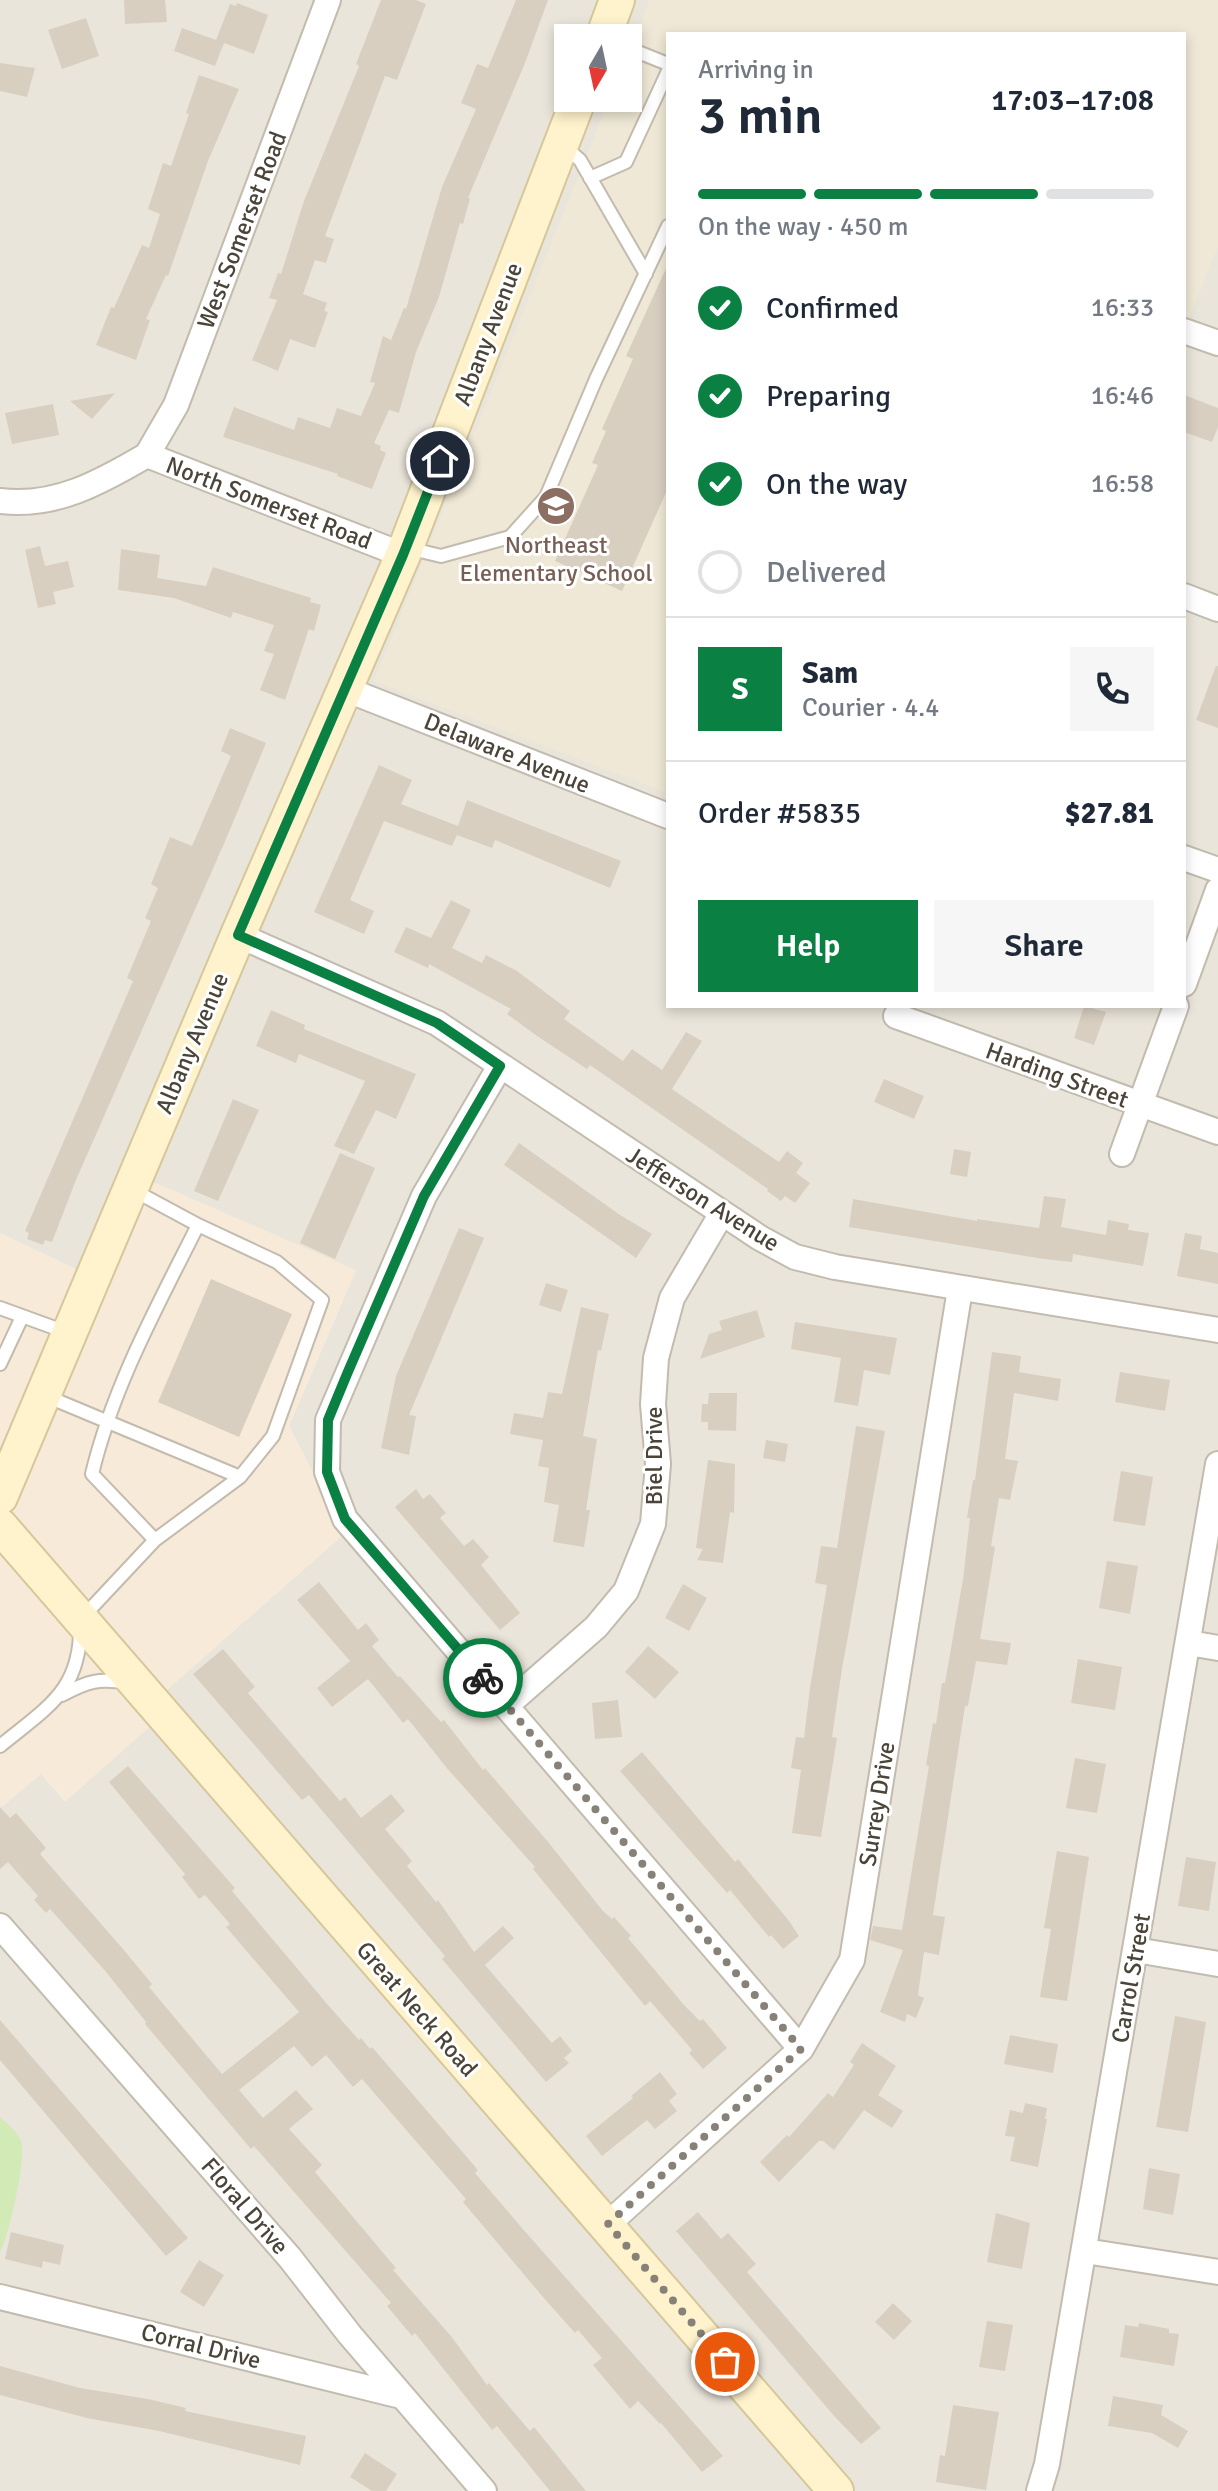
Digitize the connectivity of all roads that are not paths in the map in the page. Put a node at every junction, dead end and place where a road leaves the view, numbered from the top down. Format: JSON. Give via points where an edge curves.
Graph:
{"nodes":[{"id":1,"x":328,"y":0,"type":"edge"},
{"id":2,"x":617,"y":0,"type":"edge"},
{"id":3,"x":608,"y":24,"type":"edge"},
{"id":4,"x":642,"y":54,"type":"edge"},
{"id":5,"x":666,"y":63,"type":"edge"},
{"id":6,"x":666,"y":75,"type":"edge"},
{"id":7,"x":574,"y":112,"type":"edge"},
{"id":8,"x":562,"y":143,"type":"junction"},
{"id":9,"x":590,"y":178,"type":"junction"},
{"id":10,"x":666,"y":230,"type":"edge"},
{"id":11,"x":646,"y":274,"type":"junction"},
{"id":12,"x":1186,"y":332,"type":"edge"},
{"id":13,"x":1218,"y":343,"type":"edge"},
{"id":14,"x":147,"y":455,"type":"junction"},
{"id":15,"x":0,"y":501,"type":"edge"},
{"id":16,"x":405,"y":551,"type":"junction"},
{"id":17,"x":1186,"y":597,"type":"edge"},
{"id":18,"x":1218,"y":609,"type":"edge"},
{"id":19,"x":345,"y":689,"type":"junction"},
{"id":20,"x":666,"y":815,"type":"edge"},
{"id":21,"x":1186,"y":859,"type":"edge"},
{"id":22,"x":1218,"y":870,"type":"edge"},
{"id":23,"x":1218,"y":890,"type":"edge"},
{"id":24,"x":238,"y":935,"type":"junction"},
{"id":25,"x":1186,"y":978,"type":"edge"},
{"id":26,"x":1175,"y":1008,"type":"edge"},
{"id":27,"x":896,"y":1016,"type":"dead end"},
{"id":28,"x":500,"y":1066,"type":"junction"},
{"id":29,"x":1140,"y":1105,"type":"junction"},
{"id":30,"x":1218,"y":1132,"type":"edge"},
{"id":31,"x":1122,"y":1154,"type":"dead end"},
{"id":32,"x":130,"y":1189,"type":"junction"},
{"id":33,"x":722,"y":1213,"type":"junction"},
{"id":34,"x":198,"y":1225,"type":"junction"},
{"id":35,"x":960,"y":1289,"type":"junction"},
{"id":36,"x":0,"y":1308,"type":"edge"},
{"id":37,"x":22,"y":1317,"type":"junction"},
{"id":38,"x":1218,"y":1330,"type":"edge"},
{"id":39,"x":69,"y":1333,"type":"junction"},
{"id":40,"x":0,"y":1364,"type":"edge"},
{"id":41,"x":44,"y":1394,"type":"junction"},
{"id":42,"x":108,"y":1421,"type":"junction"},
{"id":43,"x":1218,"y":1464,"type":"edge"},
{"id":44,"x":240,"y":1477,"type":"junction"},
{"id":45,"x":0,"y":1497,"type":"edge"},
{"id":46,"x":0,"y":1526,"type":"edge"},
{"id":47,"x":155,"y":1540,"type":"junction"},
{"id":48,"x":80,"y":1620,"type":"junction"},
{"id":49,"x":1189,"y":1643,"type":"junction"},
{"id":50,"x":1218,"y":1648,"type":"edge"},
{"id":51,"x":135,"y":1684,"type":"junction"},
{"id":52,"x":56,"y":1698,"type":"junction"},
{"id":53,"x":507,"y":1705,"type":"junction"},
{"id":54,"x":0,"y":1746,"type":"edge"},
{"id":55,"x":0,"y":1926,"type":"edge"},
{"id":56,"x":1136,"y":1950,"type":"junction"},
{"id":57,"x":1218,"y":1964,"type":"edge"},
{"id":58,"x":801,"y":2049,"type":"junction"},
{"id":59,"x":608,"y":2224,"type":"junction"},
{"id":60,"x":1085,"y":2251,"type":"junction"},
{"id":61,"x":1218,"y":2272,"type":"edge"},
{"id":62,"x":0,"y":2297,"type":"edge"},
{"id":63,"x":401,"y":2396,"type":"junction"},
{"id":64,"x":824,"y":2486,"type":"edge"},
{"id":65,"x":484,"y":2491,"type":"edge"},
{"id":66,"x":1039,"y":2491,"type":"edge"}],
"edges":[{"from":1,"to":14,"type":"street","name":"West Somerset Road","via":[[176,405]]},
{"from":2,"to":3,"type":"street"},
{"from":4,"to":5,"type":"lane"},
{"from":6,"to":9,"type":"lane","via":[[626,162]]},
{"from":7,"to":8,"type":"street","name":"Albany Avenue"},
{"from":8,"to":9,"type":"lane"},
{"from":8,"to":16,"type":"street","name":"Albany Avenue"},
{"from":9,"to":11,"type":"lane"},
{"from":10,"to":11,"type":"lane"},
{"from":11,"to":16,"type":"lane","via":[[546,497],[510,537],[441,556]]},
{"from":12,"to":13,"type":"street"},
{"from":14,"to":15,"type":"street","name":"North Somerset Road","via":[[55,500]]},
{"from":14,"to":16,"type":"street","name":"North Somerset Road"},
{"from":16,"to":19,"type":"street","name":"Albany Avenue"},
{"from":17,"to":18,"type":"street"},
{"from":19,"to":20,"type":"street","name":"Delaware Avenue"},
{"from":19,"to":24,"type":"street","name":"Albany Avenue"},
{"from":21,"to":22,"type":"street"},
{"from":23,"to":25,"type":"street"},
{"from":24,"to":28,"type":"street","name":"Jefferson Avenue","via":[[437,1023]]},
{"from":24,"to":32,"type":"street","name":"Albany Avenue"},
{"from":26,"to":29,"type":"street"},
{"from":27,"to":29,"type":"street","name":"Harding Street"},
{"from":28,"to":33,"type":"street","name":"Jefferson Avenue"},
{"from":28,"to":53,"type":"street","via":[[424,1196],[347,1374],[328,1420],[327,1472],[345,1519]]},
{"from":29,"to":30,"type":"street","name":"Harding Street"},
{"from":29,"to":31,"type":"street"},
{"from":32,"to":34,"type":"lane"},
{"from":32,"to":39,"type":"street","name":"Albany Avenue"},
{"from":33,"to":35,"type":"street","name":"Jefferson Avenue","via":[[795,1257]]},
{"from":33,"to":53,"type":"street","name":"Biel Drive","via":[[672,1298],[656,1358],[653,1524],[626,1591],[596,1627]]},
{"from":34,"to":42,"type":"lane"},
{"from":34,"to":44,"type":"lane","via":[[277,1262],[322,1300],[273,1436]]},
{"from":35,"to":38,"type":"street","name":"Jefferson Avenue"},
{"from":35,"to":58,"type":"street","name":"Surrey Drive","via":[[852,1960]]},
{"from":36,"to":37,"type":"lane"},
{"from":37,"to":39,"type":"lane"},
{"from":37,"to":40,"type":"lane"},
{"from":39,"to":41,"type":"street","name":"Albany Avenue"},
{"from":41,"to":42,"type":"lane"},
{"from":41,"to":45,"type":"street","name":"Albany Avenue"},
{"from":42,"to":44,"type":"lane"},
{"from":42,"to":47,"type":"lane","via":[[92,1474]]},
{"from":43,"to":49,"type":"street","name":"Carrol Street"},
{"from":44,"to":47,"type":"lane"},
{"from":46,"to":48,"type":"street","name":"Great Neck Road"},
{"from":47,"to":48,"type":"lane"},
{"from":48,"to":51,"type":"street","name":"Great Neck Road"},
{"from":48,"to":52,"type":"lane","via":[[75,1670]]},
{"from":49,"to":50,"type":"street"},
{"from":49,"to":56,"type":"street","name":"Carrol Street"},
{"from":51,"to":52,"type":"lane","via":[[97,1680]]},
{"from":51,"to":59,"type":"street","name":"Great Neck Road"},
{"from":52,"to":54,"type":"lane"},
{"from":53,"to":58,"type":"street"},
{"from":55,"to":63,"type":"street","name":"Floral Drive","via":[[280,2246]]},
{"from":56,"to":57,"type":"street"},
{"from":56,"to":60,"type":"street","name":"Carrol Street"},
{"from":58,"to":59,"type":"street","name":"Surrey Drive"},
{"from":59,"to":64,"type":"street","name":"Great Neck Road"},
{"from":60,"to":61,"type":"street"},
{"from":60,"to":66,"type":"street","name":"Carrol Street"},
{"from":62,"to":63,"type":"street","name":"Corral Drive"},
{"from":63,"to":65,"type":"street","name":"Floral Drive"}]}
